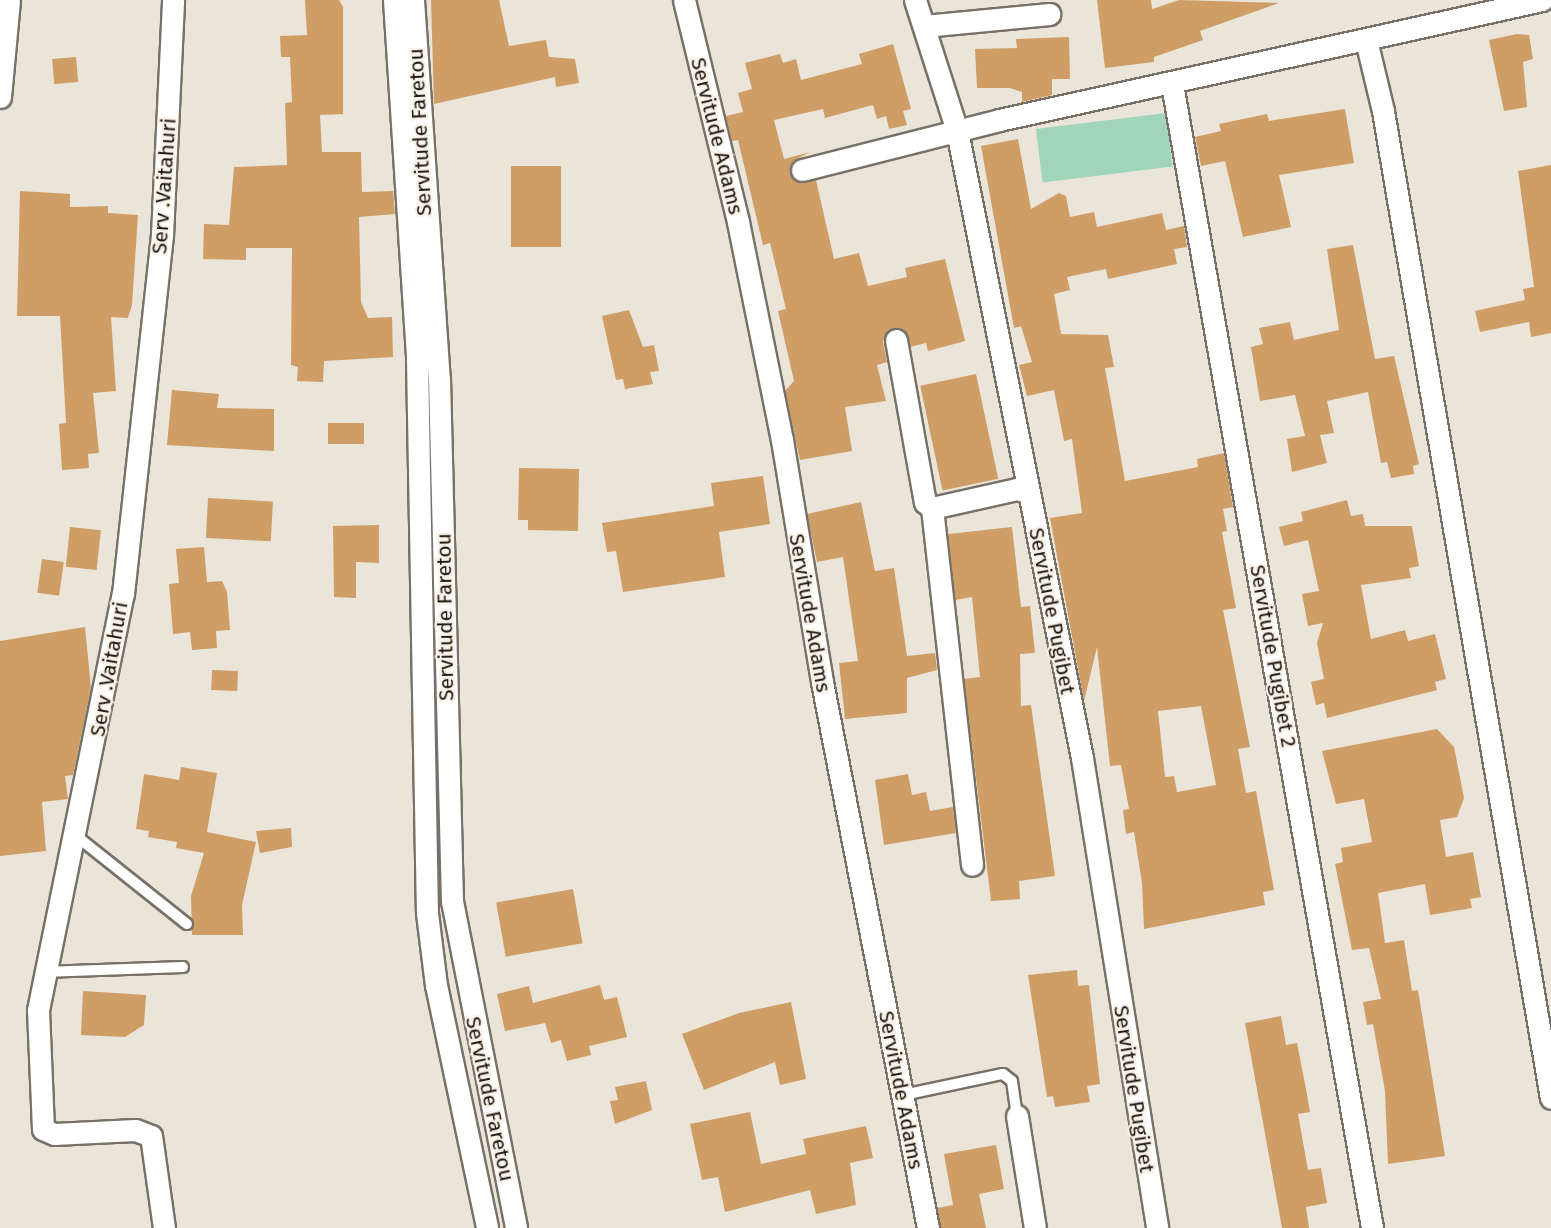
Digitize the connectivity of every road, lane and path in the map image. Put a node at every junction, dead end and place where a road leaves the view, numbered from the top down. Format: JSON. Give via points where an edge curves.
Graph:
{"nodes":[{"id":1,"x":9,"y":0,"type":"edge"},
{"id":2,"x":173,"y":0,"type":"edge"},
{"id":3,"x":394,"y":0,"type":"edge"},
{"id":4,"x":413,"y":0,"type":"edge"},
{"id":5,"x":684,"y":0,"type":"edge"},
{"id":6,"x":915,"y":0,"type":"edge"},
{"id":7,"x":1542,"y":0,"type":"edge"},
{"id":8,"x":1049,"y":14,"type":"dead end"},
{"id":9,"x":924,"y":26,"type":"junction"},
{"id":10,"x":1366,"y":40,"type":"junction"},
{"id":11,"x":1172,"y":84,"type":"junction"},
{"id":12,"x":0,"y":97,"type":"edge"},
{"id":13,"x":957,"y":131,"type":"junction"},
{"id":14,"x":802,"y":170,"type":"dead end"},
{"id":15,"x":896,"y":340,"type":"dead end"},
{"id":16,"x":1028,"y":492,"type":"junction"},
{"id":17,"x":932,"y":508,"type":"junction"},
{"id":18,"x":75,"y":835,"type":"junction"},
{"id":19,"x":972,"y":865,"type":"dead end"},
{"id":20,"x":187,"y":924,"type":"dead end"},
{"id":21,"x":183,"y":967,"type":"dead end"},
{"id":22,"x":42,"y":972,"type":"junction"},
{"id":23,"x":903,"y":1095,"type":"junction"},
{"id":24,"x":1551,"y":1098,"type":"edge"},
{"id":25,"x":1017,"y":1116,"type":"joint"},
{"id":26,"x":164,"y":1228,"type":"edge"},
{"id":27,"x":487,"y":1228,"type":"edge"},
{"id":28,"x":516,"y":1228,"type":"edge"},
{"id":29,"x":928,"y":1228,"type":"edge"},
{"id":30,"x":1035,"y":1228,"type":"edge"},
{"id":31,"x":1157,"y":1228,"type":"edge"},
{"id":32,"x":1372,"y":1228,"type":"edge"}],
"edges":[{"from":1,"to":12,"type":"street"},
{"from":2,"to":18,"type":"street","name":"Serv .Vaitahuri","via":[[162,235],[131,533]]},
{"from":3,"to":27,"type":"street","name":"Servitude Faretou","via":[[417,350],[427,913],[436,985]]},
{"from":4,"to":28,"type":"street","name":"Servitude Faretou","via":[[439,378],[452,901]]},
{"from":5,"to":23,"type":"street","name":"Servitude Adams","via":[[738,222]]},
{"from":6,"to":9,"type":"street","name":"Servitude Pugibet"},
{"from":7,"to":10,"type":"street"},
{"from":8,"to":9,"type":"street"},
{"from":9,"to":13,"type":"street","name":"Servitude Pugibet"},
{"from":10,"to":11,"type":"street"},
{"from":10,"to":24,"type":"street","via":[[1383,111]]},
{"from":11,"to":13,"type":"street"},
{"from":11,"to":32,"type":"street","name":"Servitude Pugibet 2"},
{"from":13,"to":14,"type":"street"},
{"from":13,"to":16,"type":"street","name":"Servitude Pugibet"},
{"from":15,"to":17,"type":"street","via":[[923,494]]},
{"from":16,"to":17,"type":"street","via":[[1017,489]]},
{"from":16,"to":31,"type":"street","name":"Servitude Pugibet","via":[[1082,758]]},
{"from":17,"to":19,"type":"street"},
{"from":18,"to":20,"type":"lane"},
{"from":18,"to":22,"type":"street","name":"Serv .Vaitahuri"},
{"from":21,"to":22,"type":"lane"},
{"from":22,"to":26,"type":"street","name":"Serv .Vaitahuri","via":[[38,1010],[43,1129],[54,1134],[135,1130],[151,1136]]},
{"from":23,"to":25,"type":"lane","via":[[1003,1074],[1012,1081]]},
{"from":23,"to":29,"type":"street","name":"Servitude Adams"},
{"from":25,"to":30,"type":"street"}]}
